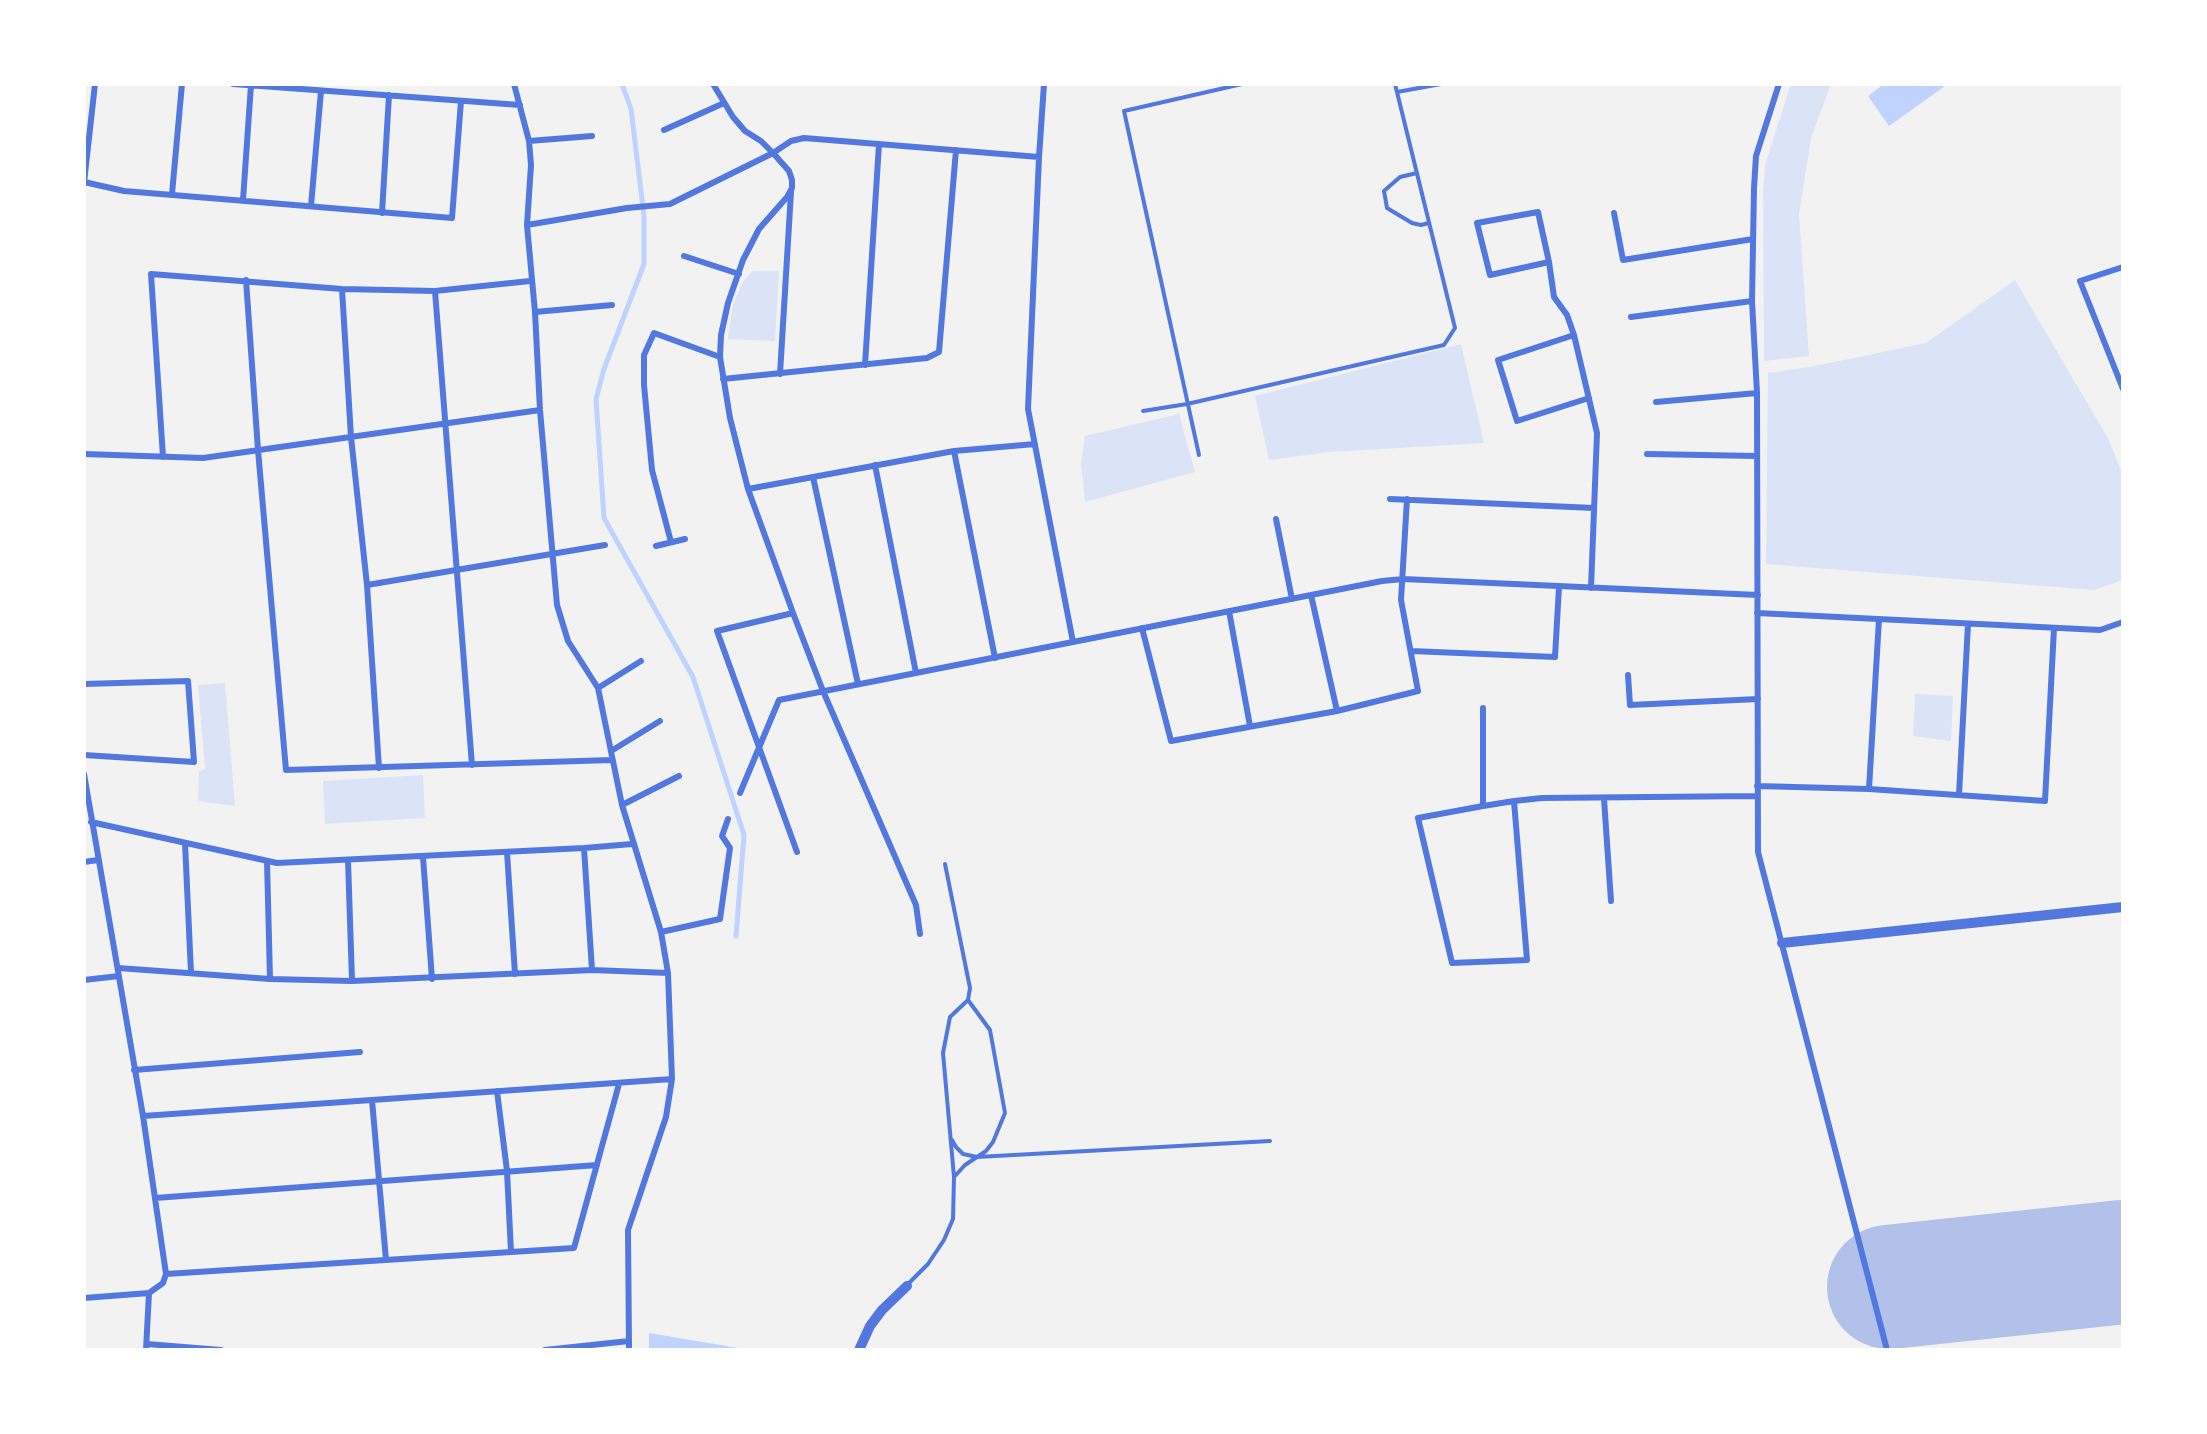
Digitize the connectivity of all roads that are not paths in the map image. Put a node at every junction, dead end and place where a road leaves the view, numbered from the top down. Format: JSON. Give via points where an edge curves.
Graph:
{"nodes":[{"id":1,"x":95,"y":84,"type":"edge"},
{"id":2,"x":182,"y":84,"type":"edge"},
{"id":3,"x":233,"y":84,"type":"edge"},
{"id":4,"x":516,"y":84,"type":"edge"},
{"id":5,"x":713,"y":84,"type":"edge"},
{"id":6,"x":1044,"y":84,"type":"edge"},
{"id":7,"x":1242,"y":84,"type":"edge"},
{"id":8,"x":1395,"y":84,"type":"edge"},
{"id":9,"x":1441,"y":84,"type":"edge"},
{"id":10,"x":1779,"y":84,"type":"edge"},
{"id":11,"x":250,"y":85,"type":"edge"},
{"id":12,"x":321,"y":91,"type":"junction"},
{"id":13,"x":1396,"y":92,"type":"junction"},
{"id":14,"x":389,"y":95,"type":"junction"},
{"id":15,"x":461,"y":101,"type":"junction"},
{"id":16,"x":724,"y":103,"type":"junction"},
{"id":17,"x":520,"y":105,"type":"junction"},
{"id":18,"x":664,"y":130,"type":"dead end"},
{"id":19,"x":592,"y":136,"type":"dead end"},
{"id":20,"x":529,"y":141,"type":"junction"},
{"id":21,"x":879,"y":144,"type":"junction"},
{"id":22,"x":956,"y":150,"type":"junction"},
{"id":23,"x":773,"y":153,"type":"junction"},
{"id":24,"x":1039,"y":157,"type":"junction"},
{"id":25,"x":1417,"y":173,"type":"junction"},
{"id":26,"x":84,"y":182,"type":"edge"},
{"id":27,"x":792,"y":188,"type":"junction"},
{"id":28,"x":172,"y":194,"type":"junction"},
{"id":29,"x":243,"y":200,"type":"junction"},
{"id":30,"x":311,"y":206,"type":"junction"},
{"id":31,"x":382,"y":213,"type":"junction"},
{"id":32,"x":1614,"y":213,"type":"dead end"},
{"id":33,"x":1429,"y":223,"type":"junction"},
{"id":34,"x":527,"y":225,"type":"junction"},
{"id":35,"x":1753,"y":239,"type":"junction"},
{"id":36,"x":684,"y":256,"type":"dead end"},
{"id":37,"x":1549,"y":262,"type":"junction"},
{"id":38,"x":2123,"y":267,"type":"edge"},
{"id":39,"x":738,"y":274,"type":"junction"},
{"id":40,"x":246,"y":280,"type":"junction"},
{"id":41,"x":530,"y":280,"type":"junction"},
{"id":42,"x":342,"y":289,"type":"junction"},
{"id":43,"x":435,"y":291,"type":"junction"},
{"id":44,"x":1752,"y":301,"type":"junction"},
{"id":45,"x":612,"y":305,"type":"dead end"},
{"id":46,"x":535,"y":312,"type":"junction"},
{"id":47,"x":1631,"y":317,"type":"dead end"},
{"id":48,"x":1574,"y":335,"type":"junction"},
{"id":49,"x":720,"y":357,"type":"junction"},
{"id":50,"x":865,"y":365,"type":"junction"},
{"id":51,"x":780,"y":374,"type":"junction"},
{"id":52,"x":723,"y":380,"type":"junction"},
{"id":53,"x":2123,"y":389,"type":"edge"},
{"id":54,"x":1756,"y":393,"type":"junction"},
{"id":55,"x":1589,"y":398,"type":"junction"},
{"id":56,"x":1656,"y":402,"type":"dead end"},
{"id":57,"x":1187,"y":404,"type":"junction"},
{"id":58,"x":540,"y":410,"type":"junction"},
{"id":59,"x":1143,"y":411,"type":"dead end"},
{"id":60,"x":446,"y":423,"type":"junction"},
{"id":61,"x":351,"y":437,"type":"junction"},
{"id":62,"x":1035,"y":444,"type":"junction"},
{"id":63,"x":258,"y":450,"type":"junction"},
{"id":64,"x":954,"y":451,"type":"junction"},
{"id":65,"x":84,"y":454,"type":"edge"},
{"id":66,"x":1647,"y":454,"type":"dead end"},
{"id":67,"x":1199,"y":455,"type":"dead end"},
{"id":68,"x":1757,"y":456,"type":"junction"},
{"id":69,"x":163,"y":457,"type":"junction"},
{"id":70,"x":875,"y":465,"type":"junction"},
{"id":71,"x":813,"y":477,"type":"junction"},
{"id":72,"x":748,"y":489,"type":"junction"},
{"id":73,"x":1390,"y":499,"type":"dead end"},
{"id":74,"x":1407,"y":500,"type":"junction"},
{"id":75,"x":1594,"y":508,"type":"junction"},
{"id":76,"x":1276,"y":519,"type":"dead end"},
{"id":77,"x":685,"y":539,"type":"dead end"},
{"id":78,"x":671,"y":542,"type":"junction"},
{"id":79,"x":604,"y":545,"type":"dead end"},
{"id":80,"x":656,"y":546,"type":"dead end"},
{"id":81,"x":552,"y":553,"type":"junction"},
{"id":82,"x":456,"y":571,"type":"junction"},
{"id":83,"x":1403,"y":579,"type":"junction"},
{"id":84,"x":367,"y":585,"type":"junction"},
{"id":85,"x":1559,"y":587,"type":"junction"},
{"id":86,"x":1591,"y":588,"type":"junction"},
{"id":87,"x":1311,"y":595,"type":"junction"},
{"id":88,"x":1758,"y":595,"type":"junction"},
{"id":89,"x":1292,"y":599,"type":"junction"},
{"id":90,"x":1228,"y":611,"type":"junction"},
{"id":91,"x":793,"y":613,"type":"junction"},
{"id":92,"x":1757,"y":613,"type":"junction"},
{"id":93,"x":1879,"y":619,"type":"junction"},
{"id":94,"x":2123,"y":622,"type":"edge"},
{"id":95,"x":1968,"y":624,"type":"junction"},
{"id":96,"x":1142,"y":628,"type":"junction"},
{"id":97,"x":2054,"y":628,"type":"junction"},
{"id":98,"x":1073,"y":642,"type":"junction"},
{"id":99,"x":1411,"y":651,"type":"junction"},
{"id":100,"x":995,"y":658,"type":"junction"},
{"id":101,"x":641,"y":661,"type":"dead end"},
{"id":102,"x":916,"y":673,"type":"junction"},
{"id":103,"x":1628,"y":675,"type":"dead end"},
{"id":104,"x":84,"y":684,"type":"edge"},
{"id":105,"x":858,"y":684,"type":"junction"},
{"id":106,"x":598,"y":688,"type":"junction"},
{"id":107,"x":823,"y":691,"type":"junction"},
{"id":108,"x":1758,"y":699,"type":"junction"},
{"id":109,"x":1483,"y":708,"type":"dead end"},
{"id":110,"x":1337,"y":711,"type":"junction"},
{"id":111,"x":660,"y":721,"type":"dead end"},
{"id":112,"x":1250,"y":726,"type":"junction"},
{"id":113,"x":759,"y":748,"type":"junction"},
{"id":114,"x":611,"y":751,"type":"junction"},
{"id":115,"x":84,"y":755,"type":"edge"},
{"id":116,"x":612,"y":760,"type":"junction"},
{"id":117,"x":472,"y":765,"type":"junction"},
{"id":118,"x":379,"y":768,"type":"junction"},
{"id":119,"x":84,"y":774,"type":"edge"},
{"id":120,"x":679,"y":776,"type":"dead end"},
{"id":121,"x":1757,"y":786,"type":"junction"},
{"id":122,"x":1869,"y":789,"type":"junction"},
{"id":123,"x":740,"y":794,"type":"dead end"},
{"id":124,"x":1959,"y":795,"type":"junction"},
{"id":125,"x":1757,"y":796,"type":"junction"},
{"id":126,"x":1605,"y":799,"type":"junction"},
{"id":127,"x":1514,"y":801,"type":"junction"},
{"id":128,"x":622,"y":805,"type":"junction"},
{"id":129,"x":1483,"y":806,"type":"junction"},
{"id":130,"x":728,"y":819,"type":"dead end"},
{"id":131,"x":92,"y":822,"type":"junction"},
{"id":132,"x":185,"y":843,"type":"junction"},
{"id":133,"x":633,"y":844,"type":"junction"},
{"id":134,"x":584,"y":848,"type":"junction"},
{"id":135,"x":507,"y":852,"type":"junction"},
{"id":136,"x":797,"y":852,"type":"dead end"},
{"id":137,"x":423,"y":857,"type":"junction"},
{"id":138,"x":98,"y":860,"type":"junction"},
{"id":139,"x":348,"y":860,"type":"junction"},
{"id":140,"x":267,"y":861,"type":"junction"},
{"id":141,"x":84,"y":862,"type":"edge"},
{"id":142,"x":945,"y":864,"type":"dead end"},
{"id":143,"x":1611,"y":901,"type":"dead end"},
{"id":144,"x":2123,"y":907,"type":"edge"},
{"id":145,"x":661,"y":932,"type":"junction"},
{"id":146,"x":920,"y":934,"type":"dead end"},
{"id":147,"x":1782,"y":943,"type":"junction"},
{"id":148,"x":592,"y":970,"type":"junction"},
{"id":149,"x":118,"y":972,"type":"junction"},
{"id":150,"x":191,"y":973,"type":"junction"},
{"id":151,"x":668,"y":973,"type":"junction"},
{"id":152,"x":515,"y":974,"type":"junction"},
{"id":153,"x":270,"y":979,"type":"junction"},
{"id":154,"x":432,"y":979,"type":"junction"},
{"id":155,"x":84,"y":980,"type":"edge"},
{"id":156,"x":352,"y":981,"type":"junction"},
{"id":157,"x":968,"y":1000,"type":"junction"},
{"id":158,"x":360,"y":1052,"type":"dead end"},
{"id":159,"x":134,"y":1070,"type":"junction"},
{"id":160,"x":672,"y":1079,"type":"junction"},
{"id":161,"x":619,"y":1084,"type":"junction"},
{"id":162,"x":497,"y":1091,"type":"junction"},
{"id":163,"x":372,"y":1100,"type":"junction"},
{"id":164,"x":143,"y":1116,"type":"junction"},
{"id":165,"x":950,"y":1138,"type":"junction"},
{"id":166,"x":1270,"y":1141,"type":"dead end"},
{"id":167,"x":977,"y":1157,"type":"junction"},
{"id":168,"x":597,"y":1165,"type":"junction"},
{"id":169,"x":507,"y":1172,"type":"junction"},
{"id":170,"x":954,"y":1177,"type":"junction"},
{"id":171,"x":379,"y":1180,"type":"junction"},
{"id":172,"x":155,"y":1198,"type":"junction"},
{"id":173,"x":511,"y":1252,"type":"junction"},
{"id":174,"x":386,"y":1260,"type":"junction"},
{"id":175,"x":166,"y":1274,"type":"junction"},
{"id":176,"x":907,"y":1286,"type":"joint"},
{"id":177,"x":148,"y":1293,"type":"junction"},
{"id":178,"x":84,"y":1298,"type":"edge"},
{"id":179,"x":629,"y":1341,"type":"junction"},
{"id":180,"x":147,"y":1347,"type":"edge"},
{"id":181,"x":221,"y":1350,"type":"edge"},
{"id":182,"x":545,"y":1350,"type":"edge"},
{"id":183,"x":629,"y":1350,"type":"edge"},
{"id":184,"x":859,"y":1350,"type":"edge"},
{"id":185,"x":1887,"y":1350,"type":"edge"}],
"edges":[{"from":1,"to":26,"type":"street"},
{"from":2,"to":28,"type":"street"},
{"from":3,"to":11,"type":"street"},
{"from":4,"to":17,"type":"street"},
{"from":5,"to":16,"type":"street"},
{"from":6,"to":24,"type":"street"},
{"from":7,"to":57,"type":"lane","via":[[1124,111]]},
{"from":8,"to":13,"type":"lane"},
{"from":9,"to":13,"type":"lane"},
{"from":10,"to":35,"type":"street","via":[[1756,156]]},
{"from":11,"to":12,"type":"street"},
{"from":11,"to":29,"type":"street"},
{"from":12,"to":14,"type":"street"},
{"from":12,"to":30,"type":"street"},
{"from":13,"to":25,"type":"lane"},
{"from":14,"to":15,"type":"street"},
{"from":14,"to":31,"type":"street"},
{"from":15,"to":17,"type":"street"},
{"from":15,"to":31,"type":"street","via":[[452,218]]},
{"from":16,"to":18,"type":"street"},
{"from":16,"to":23,"type":"street","via":[[746,131]]},
{"from":17,"to":20,"type":"street"},
{"from":19,"to":20,"type":"street"},
{"from":20,"to":34,"type":"street"},
{"from":21,"to":22,"type":"street"},
{"from":21,"to":23,"type":"street","via":[[804,138]]},
{"from":21,"to":50,"type":"street"},
{"from":22,"to":24,"type":"street"},
{"from":22,"to":50,"type":"street","via":[[939,352],[927,358]]},
{"from":23,"to":27,"type":"street","via":[[789,171]]},
{"from":23,"to":34,"type":"street","via":[[670,204]]},
{"from":24,"to":62,"type":"street","via":[[1028,409]]},
{"from":25,"to":33,"type":"lane"},
{"from":25,"to":33,"type":"lane","via":[[1400,177],[1384,191],[1387,208],[1412,223]]},
{"from":26,"to":28,"type":"street","via":[[124,191]]},
{"from":27,"to":39,"type":"street","via":[[759,229]]},
{"from":27,"to":51,"type":"street"},
{"from":28,"to":29,"type":"street"},
{"from":29,"to":30,"type":"street"},
{"from":30,"to":31,"type":"street"},
{"from":32,"to":35,"type":"street","via":[[1623,260]]},
{"from":33,"to":57,"type":"lane","via":[[1455,328],[1444,345]]},
{"from":34,"to":41,"type":"street"},
{"from":35,"to":44,"type":"street"},
{"from":36,"to":39,"type":"street"},
{"from":37,"to":37,"type":"street","via":[[1490,274],[1477,223],[1538,212]]},
{"from":37,"to":48,"type":"street","via":[[1554,297],[1567,315]]},
{"from":38,"to":53,"type":"street","via":[[2080,282]]},
{"from":39,"to":49,"type":"street","via":[[721,335]]},
{"from":40,"to":42,"type":"street"},
{"from":40,"to":63,"type":"street"},
{"from":40,"to":69,"type":"street","via":[[151,273]]},
{"from":41,"to":43,"type":"street"},
{"from":41,"to":46,"type":"street"},
{"from":42,"to":43,"type":"street"},
{"from":42,"to":61,"type":"street"},
{"from":43,"to":60,"type":"street"},
{"from":44,"to":47,"type":"street"},
{"from":44,"to":54,"type":"street"},
{"from":45,"to":46,"type":"street"},
{"from":46,"to":58,"type":"street"},
{"from":48,"to":55,"type":"street"},
{"from":48,"to":55,"type":"street","via":[[1498,360],[1517,421]]},
{"from":49,"to":52,"type":"street"},
{"from":49,"to":78,"type":"street","via":[[654,333],[644,356],[652,470]]},
{"from":50,"to":51,"type":"street"},
{"from":51,"to":52,"type":"street"},
{"from":52,"to":72,"type":"street"},
{"from":54,"to":56,"type":"street"},
{"from":54,"to":68,"type":"street"},
{"from":55,"to":75,"type":"street","via":[[1597,433]]},
{"from":57,"to":59,"type":"lane"},
{"from":57,"to":67,"type":"lane"},
{"from":58,"to":60,"type":"street"},
{"from":58,"to":81,"type":"street"},
{"from":60,"to":61,"type":"street"},
{"from":60,"to":82,"type":"street"},
{"from":61,"to":63,"type":"street"},
{"from":61,"to":84,"type":"street"},
{"from":62,"to":64,"type":"street"},
{"from":62,"to":98,"type":"street"},
{"from":63,"to":69,"type":"street","via":[[203,458]]},
{"from":63,"to":118,"type":"street","via":[[286,770]]},
{"from":64,"to":70,"type":"street"},
{"from":64,"to":100,"type":"street"},
{"from":65,"to":69,"type":"street"},
{"from":66,"to":68,"type":"street"},
{"from":68,"to":88,"type":"street"},
{"from":70,"to":71,"type":"street"},
{"from":70,"to":102,"type":"street"},
{"from":71,"to":72,"type":"street"},
{"from":71,"to":105,"type":"street"},
{"from":72,"to":91,"type":"street"},
{"from":73,"to":74,"type":"street"},
{"from":74,"to":75,"type":"street"},
{"from":74,"to":83,"type":"street"},
{"from":75,"to":86,"type":"street"},
{"from":76,"to":89,"type":"street"},
{"from":77,"to":78,"type":"street"},
{"from":78,"to":80,"type":"street"},
{"from":79,"to":81,"type":"street"},
{"from":81,"to":82,"type":"street"},
{"from":81,"to":106,"type":"street","via":[[557,605],[568,641]]},
{"from":82,"to":84,"type":"street"},
{"from":82,"to":117,"type":"street"},
{"from":83,"to":85,"type":"street"},
{"from":83,"to":87,"type":"street"},
{"from":83,"to":99,"type":"street","via":[[1401,600]]},
{"from":84,"to":118,"type":"street"},
{"from":85,"to":86,"type":"street"},
{"from":85,"to":99,"type":"street","via":[[1555,657]]},
{"from":86,"to":88,"type":"street"},
{"from":87,"to":89,"type":"street"},
{"from":87,"to":110,"type":"street"},
{"from":88,"to":92,"type":"street"},
{"from":89,"to":90,"type":"street"},
{"from":90,"to":96,"type":"street"},
{"from":90,"to":112,"type":"street"},
{"from":91,"to":107,"type":"street"},
{"from":91,"to":113,"type":"street","via":[[717,631]]},
{"from":92,"to":93,"type":"street"},
{"from":92,"to":108,"type":"street"},
{"from":93,"to":95,"type":"street"},
{"from":93,"to":122,"type":"street"},
{"from":94,"to":97,"type":"street","via":[[2100,630]]},
{"from":95,"to":97,"type":"street"},
{"from":95,"to":124,"type":"street"},
{"from":96,"to":98,"type":"street"},
{"from":96,"to":112,"type":"street","via":[[1171,741]]},
{"from":97,"to":124,"type":"street","via":[[2045,801]]},
{"from":98,"to":100,"type":"street"},
{"from":99,"to":110,"type":"street","via":[[1418,691]]},
{"from":100,"to":102,"type":"street"},
{"from":101,"to":106,"type":"street"},
{"from":102,"to":105,"type":"street"},
{"from":103,"to":108,"type":"street","via":[[1630,705]]},
{"from":104,"to":115,"type":"street","via":[[188,681],[194,762]]},
{"from":105,"to":107,"type":"street"},
{"from":106,"to":114,"type":"street"},
{"from":107,"to":113,"type":"street","via":[[779,700]]},
{"from":107,"to":146,"type":"street","via":[[916,905]]},
{"from":108,"to":121,"type":"street"},
{"from":109,"to":129,"type":"street"},
{"from":110,"to":112,"type":"street"},
{"from":111,"to":114,"type":"street"},
{"from":113,"to":123,"type":"street"},
{"from":113,"to":136,"type":"street"},
{"from":114,"to":116,"type":"street"},
{"from":116,"to":117,"type":"street"},
{"from":116,"to":128,"type":"street"},
{"from":117,"to":118,"type":"street"},
{"from":119,"to":131,"type":"street"},
{"from":120,"to":128,"type":"street"},
{"from":121,"to":122,"type":"street"},
{"from":121,"to":125,"type":"street"},
{"from":122,"to":124,"type":"street"},
{"from":125,"to":126,"type":"street"},
{"from":125,"to":147,"type":"street","via":[[1758,852]]},
{"from":126,"to":127,"type":"street"},
{"from":126,"to":143,"type":"street"},
{"from":127,"to":129,"type":"street"},
{"from":127,"to":129,"type":"street","via":[[1527,960],[1452,963],[1418,818]]},
{"from":128,"to":133,"type":"street"},
{"from":130,"to":145,"type":"street","via":[[722,836],[730,848],[720,919]]},
{"from":131,"to":132,"type":"street"},
{"from":131,"to":138,"type":"street"},
{"from":132,"to":140,"type":"street"},
{"from":132,"to":150,"type":"street"},
{"from":133,"to":134,"type":"street"},
{"from":133,"to":145,"type":"street"},
{"from":134,"to":135,"type":"street"},
{"from":134,"to":148,"type":"street"},
{"from":135,"to":137,"type":"street"},
{"from":135,"to":152,"type":"street"},
{"from":137,"to":139,"type":"street"},
{"from":137,"to":154,"type":"street"},
{"from":138,"to":141,"type":"street"},
{"from":138,"to":149,"type":"street"},
{"from":139,"to":140,"type":"street"},
{"from":139,"to":156,"type":"street"},
{"from":140,"to":153,"type":"street"},
{"from":142,"to":157,"type":"lane","via":[[970,988]]},
{"from":144,"to":147,"type":"street"},
{"from":145,"to":151,"type":"street"},
{"from":147,"to":185,"type":"street"},
{"from":148,"to":151,"type":"street"},
{"from":148,"to":152,"type":"street"},
{"from":149,"to":150,"type":"street"},
{"from":149,"to":155,"type":"street"},
{"from":149,"to":159,"type":"street"},
{"from":150,"to":153,"type":"street"},
{"from":151,"to":160,"type":"street"},
{"from":152,"to":154,"type":"street"},
{"from":153,"to":156,"type":"street"},
{"from":154,"to":156,"type":"street"},
{"from":157,"to":165,"type":"lane","via":[[950,1017],[943,1053]]},
{"from":157,"to":167,"type":"lane","via":[[990,1030],[1005,1113],[993,1142]]},
{"from":158,"to":159,"type":"street"},
{"from":159,"to":164,"type":"street"},
{"from":160,"to":161,"type":"street"},
{"from":160,"to":179,"type":"street","via":[[666,1117],[628,1230]]},
{"from":161,"to":162,"type":"street"},
{"from":161,"to":168,"type":"street"},
{"from":162,"to":163,"type":"street"},
{"from":162,"to":169,"type":"street"},
{"from":163,"to":164,"type":"street"},
{"from":163,"to":171,"type":"street"},
{"from":164,"to":172,"type":"street"},
{"from":165,"to":167,"type":"lane","via":[[963,1154]]},
{"from":165,"to":170,"type":"lane"},
{"from":166,"to":167,"type":"lane"},
{"from":167,"to":170,"type":"lane"},
{"from":168,"to":169,"type":"street"},
{"from":168,"to":173,"type":"street","via":[[574,1248]]},
{"from":169,"to":171,"type":"street"},
{"from":169,"to":173,"type":"street"},
{"from":170,"to":176,"type":"lane","via":[[953,1219],[944,1240]]},
{"from":171,"to":172,"type":"street"},
{"from":171,"to":174,"type":"street"},
{"from":172,"to":175,"type":"street"},
{"from":173,"to":174,"type":"street"},
{"from":174,"to":175,"type":"street"},
{"from":175,"to":177,"type":"street","via":[[163,1283]]},
{"from":176,"to":184,"type":"street","via":[[882,1310]]},
{"from":177,"to":178,"type":"street"},
{"from":177,"to":180,"type":"street"},
{"from":179,"to":182,"type":"street"},
{"from":179,"to":183,"type":"street"},
{"from":180,"to":181,"type":"street"}]}
